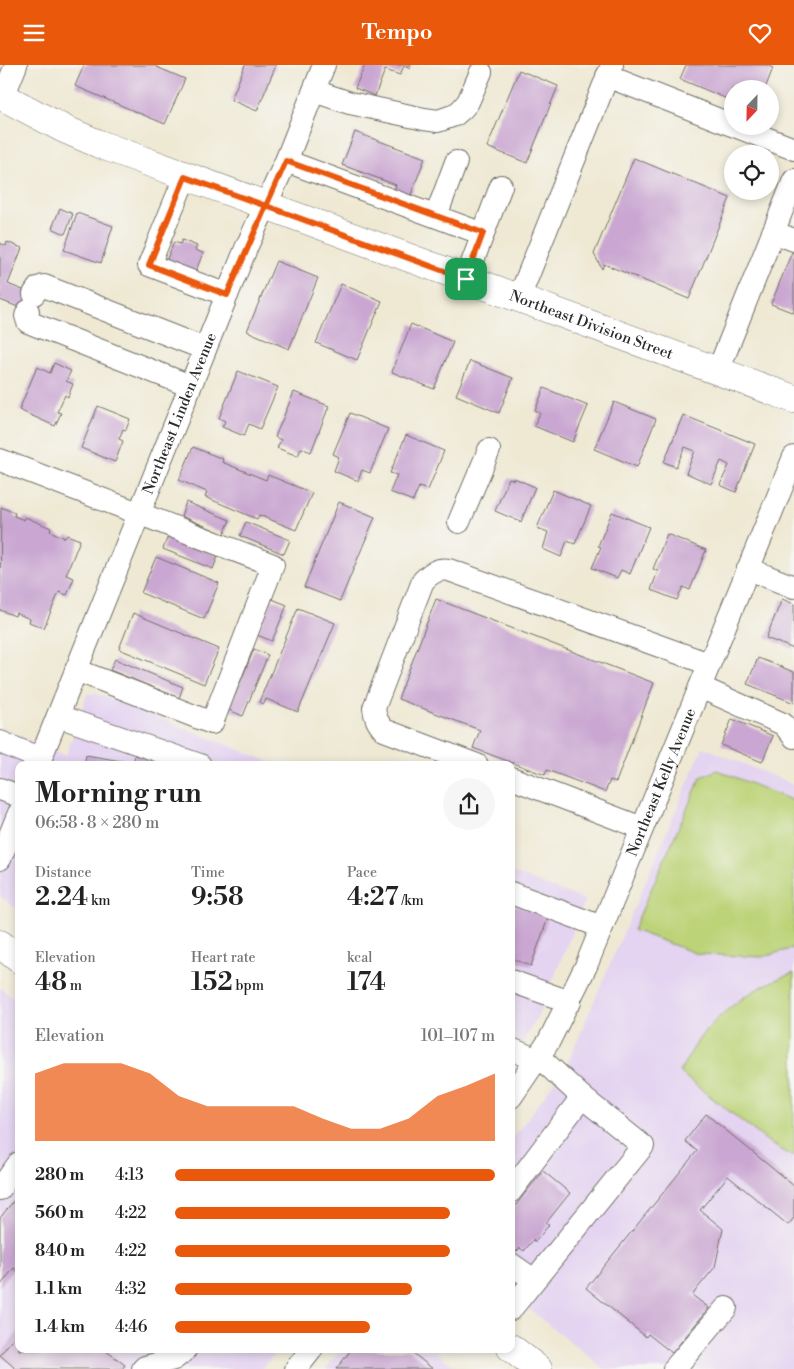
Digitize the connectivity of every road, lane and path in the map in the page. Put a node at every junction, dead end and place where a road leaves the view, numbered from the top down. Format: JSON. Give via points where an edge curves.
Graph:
{"nodes":[{"id":1,"x":16,"y":65,"type":"edge"},
{"id":2,"x":324,"y":65,"type":"edge"},
{"id":3,"x":610,"y":71,"type":"edge"},
{"id":4,"x":481,"y":72,"type":"dead end"},
{"id":5,"x":314,"y":91,"type":"junction"},
{"id":6,"x":2,"y":96,"type":"edge"},
{"id":7,"x":724,"y":122,"type":"edge"},
{"id":8,"x":757,"y":135,"type":"edge"},
{"id":9,"x":794,"y":149,"type":"edge"},
{"id":10,"x":286,"y":161,"type":"junction"},
{"id":11,"x":456,"y":162,"type":"dead end"},
{"id":12,"x":185,"y":177,"type":"junction"},
{"id":13,"x":794,"y":179,"type":"edge"},
{"id":14,"x":501,"y":186,"type":"dead end"},
{"id":15,"x":266,"y":206,"type":"junction"},
{"id":16,"x":436,"y":216,"type":"junction"},
{"id":17,"x":773,"y":232,"type":"junction"},
{"id":18,"x":483,"y":233,"type":"junction"},
{"id":19,"x":794,"y":240,"type":"edge"},
{"id":20,"x":466,"y":279,"type":"junction"},
{"id":21,"x":227,"y":295,"type":"junction"},
{"id":22,"x":519,"y":298,"type":"junction"},
{"id":23,"x":205,"y":349,"type":"junction"},
{"id":24,"x":718,"y":371,"type":"junction"},
{"id":25,"x":190,"y":386,"type":"junction"},
{"id":26,"x":794,"y":399,"type":"edge"},
{"id":27,"x":489,"y":450,"type":"dead end"},
{"id":28,"x":794,"y":457,"type":"edge"},
{"id":29,"x":0,"y":459,"type":"edge"},
{"id":30,"x":139,"y":513,"type":"junction"},
{"id":31,"x":459,"y":522,"type":"dead end"},
{"id":32,"x":748,"y":569,"type":"junction"},
{"id":33,"x":794,"y":587,"type":"edge"},
{"id":34,"x":709,"y":664,"type":"junction"},
{"id":35,"x":76,"y":670,"type":"junction"},
{"id":36,"x":700,"y":687,"type":"junction"},
{"id":37,"x":58,"y":716,"type":"junction"},
{"id":38,"x":794,"y":737,"type":"edge"},
{"id":39,"x":0,"y":742,"type":"edge"},
{"id":40,"x":37,"y":761,"type":"edge"},
{"id":41,"x":39,"y":761,"type":"edge"},
{"id":42,"x":188,"y":761,"type":"edge"},
{"id":43,"x":466,"y":761,"type":"edge"},
{"id":44,"x":515,"y":780,"type":"edge"},
{"id":45,"x":0,"y":789,"type":"edge"},
{"id":46,"x":15,"y":795,"type":"edge"},
{"id":47,"x":642,"y":828,"type":"junction"},
{"id":48,"x":15,"y":829,"type":"edge"},
{"id":49,"x":0,"y":859,"type":"edge"},
{"id":50,"x":515,"y":894,"type":"edge"},
{"id":51,"x":602,"y":927,"type":"junction"},
{"id":52,"x":0,"y":944,"type":"edge"},
{"id":53,"x":15,"y":956,"type":"edge"},
{"id":54,"x":515,"y":982,"type":"edge"},
{"id":55,"x":570,"y":1002,"type":"junction"},
{"id":56,"x":515,"y":1050,"type":"edge"},
{"id":57,"x":538,"y":1059,"type":"junction"},
{"id":58,"x":515,"y":1091,"type":"edge"},
{"id":59,"x":582,"y":1097,"type":"junction"},
{"id":60,"x":15,"y":1168,"type":"edge"},
{"id":61,"x":515,"y":1186,"type":"edge"},
{"id":62,"x":0,"y":1189,"type":"edge"},
{"id":63,"x":515,"y":1267,"type":"edge"},
{"id":64,"x":534,"y":1280,"type":"junction"},
{"id":65,"x":515,"y":1304,"type":"edge"},
{"id":66,"x":726,"y":1308,"type":"dead end"},
{"id":67,"x":515,"y":1351,"type":"edge"},
{"id":68,"x":181,"y":1353,"type":"edge"},
{"id":69,"x":309,"y":1353,"type":"edge"},
{"id":70,"x":143,"y":1369,"type":"edge"},
{"id":71,"x":296,"y":1369,"type":"edge"},
{"id":72,"x":538,"y":1369,"type":"edge"},
{"id":73,"x":674,"y":1369,"type":"edge"}],
"edges":[{"from":1,"to":6,"type":"street"},
{"from":2,"to":5,"type":"street","name":"Northeast Linden Avenue"},
{"from":3,"to":7,"type":"street"},
{"from":3,"to":22,"type":"street"},
{"from":4,"to":5,"type":"street","via":[[462,109],[438,121],[350,103]]},
{"from":5,"to":10,"type":"street","name":"Northeast Linden Avenue"},
{"from":6,"to":12,"type":"main road","name":"Northeast Division Street","via":[[73,133]]},
{"from":8,"to":9,"type":"street"},
{"from":10,"to":15,"type":"street","name":"Northeast Linden Avenue"},
{"from":10,"to":16,"type":"street"},
{"from":11,"to":16,"type":"street"},
{"from":12,"to":15,"type":"main road","name":"Northeast Division Street"},
{"from":12,"to":21,"type":"street","via":[[149,265]]},
{"from":13,"to":17,"type":"street"},
{"from":14,"to":18,"type":"street"},
{"from":15,"to":20,"type":"main road","name":"Northeast Division Street"},
{"from":15,"to":21,"type":"street","name":"Northeast Linden Avenue"},
{"from":16,"to":18,"type":"street"},
{"from":17,"to":19,"type":"street"},
{"from":17,"to":24,"type":"street"},
{"from":18,"to":20,"type":"street"},
{"from":20,"to":22,"type":"main road","name":"Northeast Division Street"},
{"from":21,"to":23,"type":"street","name":"Northeast Linden Avenue"},
{"from":22,"to":24,"type":"main road","name":"Northeast Division Street"},
{"from":23,"to":25,"type":"street","name":"Northeast Linden Avenue"},
{"from":23,"to":25,"type":"street","via":[[44,286],[38,288],[31,303],[26,316],[28,322]]},
{"from":24,"to":26,"type":"main road","name":"Northeast Division Street"},
{"from":25,"to":30,"type":"street","name":"Northeast Linden Avenue"},
{"from":27,"to":31,"type":"street"},
{"from":28,"to":32,"type":"street","name":"Northeast Kelly Avenue"},
{"from":29,"to":30,"type":"street"},
{"from":30,"to":35,"type":"street","name":"Northeast Linden Avenue"},
{"from":30,"to":35,"type":"street","via":[[273,565],[212,723]]},
{"from":32,"to":33,"type":"street"},
{"from":32,"to":34,"type":"street","name":"Northeast Kelly Avenue"},
{"from":34,"to":36,"type":"street","name":"Northeast Kelly Avenue"},
{"from":34,"to":43,"type":"street","via":[[449,570],[438,570],[423,581],[374,708],[375,716],[384,730]]},
{"from":35,"to":37,"type":"street","name":"Northeast Linden Avenue"},
{"from":36,"to":38,"type":"street","via":[[784,724]]},
{"from":36,"to":47,"type":"street","name":"Northeast Kelly Avenue"},
{"from":37,"to":41,"type":"street","name":"Northeast Linden Avenue"},
{"from":37,"to":42,"type":"street"},
{"from":39,"to":40,"type":"street"},
{"from":44,"to":47,"type":"street"},
{"from":45,"to":46,"type":"street"},
{"from":47,"to":51,"type":"street","name":"Northeast Kelly Avenue"},
{"from":48,"to":49,"type":"street"},
{"from":50,"to":51,"type":"street"},
{"from":51,"to":55,"type":"street","name":"Northeast Kelly Avenue"},
{"from":52,"to":53,"type":"main road"},
{"from":54,"to":55,"type":"street"},
{"from":55,"to":57,"type":"street","name":"Northeast Kelly Avenue"},
{"from":56,"to":57,"type":"street"},
{"from":57,"to":58,"type":"street","name":"Northeast Kelly Avenue"},
{"from":57,"to":59,"type":"street"},
{"from":59,"to":61,"type":"street"},
{"from":59,"to":64,"type":"street","via":[[643,1146]]},
{"from":60,"to":62,"type":"street"},
{"from":63,"to":64,"type":"street"},
{"from":64,"to":65,"type":"street"},
{"from":66,"to":73,"type":"street"},
{"from":67,"to":72,"type":"main road"},
{"from":68,"to":70,"type":"street","via":[[174,1359]]},
{"from":69,"to":71,"type":"street"}]}
